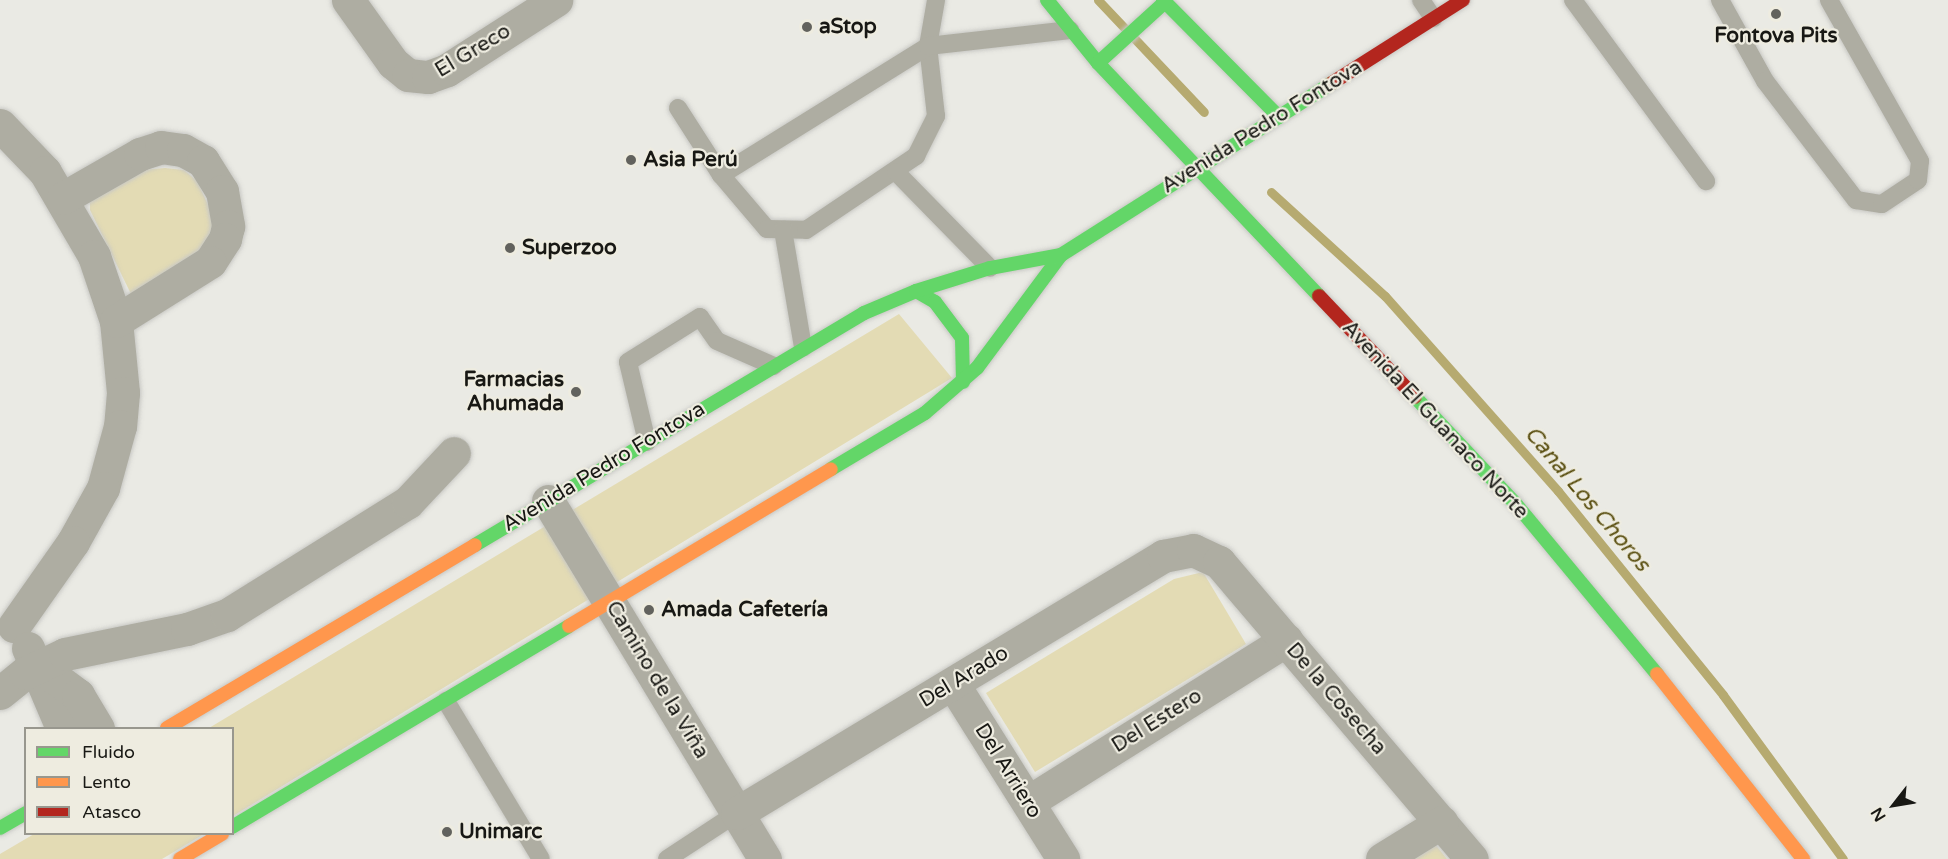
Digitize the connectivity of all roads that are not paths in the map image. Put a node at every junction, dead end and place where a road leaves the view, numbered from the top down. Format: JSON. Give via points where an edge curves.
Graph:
{"nodes":[{"id":1,"x":348,"y":0,"type":"edge"},
{"id":2,"x":556,"y":0,"type":"edge"},
{"id":3,"x":936,"y":0,"type":"edge"},
{"id":4,"x":1047,"y":0,"type":"edge"},
{"id":5,"x":1421,"y":0,"type":"edge"},
{"id":6,"x":1463,"y":0,"type":"edge"},
{"id":7,"x":1573,"y":0,"type":"edge"},
{"id":8,"x":1720,"y":0,"type":"edge"},
{"id":9,"x":1829,"y":0,"type":"edge"},
{"id":10,"x":1164,"y":1,"type":"edge"},
{"id":11,"x":1433,"y":18,"type":"junction"},
{"id":12,"x":1070,"y":30,"type":"junction"},
{"id":13,"x":928,"y":46,"type":"junction"},
{"id":14,"x":1098,"y":63,"type":"junction"},
{"id":15,"x":678,"y":108,"type":"dead end"},
{"id":16,"x":1279,"y":117,"type":"junction"},
{"id":17,"x":0,"y":125,"type":"edge"},
{"id":18,"x":1198,"y":167,"type":"junction"},
{"id":19,"x":896,"y":172,"type":"junction"},
{"id":20,"x":721,"y":175,"type":"junction"},
{"id":21,"x":1706,"y":181,"type":"dead end"},
{"id":22,"x":63,"y":198,"type":"junction"},
{"id":23,"x":783,"y":230,"type":"junction"},
{"id":24,"x":1061,"y":255,"type":"junction"},
{"id":25,"x":990,"y":268,"type":"junction"},
{"id":26,"x":916,"y":291,"type":"junction"},
{"id":27,"x":116,"y":321,"type":"junction"},
{"id":28,"x":803,"y":347,"type":"junction"},
{"id":29,"x":774,"y":366,"type":"junction"},
{"id":30,"x":963,"y":382,"type":"junction"},
{"id":31,"x":647,"y":442,"type":"junction"},
{"id":32,"x":454,"y":453,"type":"dead end"},
{"id":33,"x":548,"y":501,"type":"junction"},
{"id":34,"x":1193,"y":550,"type":"joint"},
{"id":35,"x":610,"y":602,"type":"junction"},
{"id":36,"x":7,"y":623,"type":"edge"},
{"id":37,"x":1286,"y":640,"type":"junction"},
{"id":38,"x":39,"y":666,"type":"junction"},
{"id":39,"x":953,"y":684,"type":"junction"},
{"id":40,"x":0,"y":693,"type":"edge"},
{"id":41,"x":446,"y":700,"type":"junction"},
{"id":42,"x":61,"y":727,"type":"edge"},
{"id":43,"x":97,"y":727,"type":"edge"},
{"id":44,"x":170,"y":727,"type":"edge"},
{"id":45,"x":1028,"y":802,"type":"junction"},
{"id":46,"x":738,"y":813,"type":"junction"},
{"id":47,"x":24,"y":814,"type":"edge"},
{"id":48,"x":1442,"y":822,"type":"junction"},
{"id":49,"x":234,"y":826,"type":"edge"},
{"id":50,"x":0,"y":828,"type":"edge"},
{"id":51,"x":220,"y":835,"type":"edge"},
{"id":52,"x":180,"y":859,"type":"edge"},
{"id":53,"x":541,"y":859,"type":"edge"},
{"id":54,"x":667,"y":859,"type":"edge"},
{"id":55,"x":765,"y":859,"type":"edge"},
{"id":56,"x":1063,"y":859,"type":"edge"},
{"id":57,"x":1382,"y":859,"type":"edge"},
{"id":58,"x":1472,"y":859,"type":"edge"},
{"id":59,"x":1803,"y":859,"type":"edge"}],
"edges":[{"from":1,"to":2,"type":"street","name":"El Greco","via":[[393,63],[408,75],[428,78],[447,70]]},
{"from":3,"to":13,"type":"lane"},
{"from":4,"to":12,"type":"street","name":"Avenida El Guanaco Norte"},
{"from":5,"to":11,"type":"lane"},
{"from":6,"to":11,"type":"street","name":"Avenida Pedro Fontova"},
{"from":7,"to":21,"type":"lane"},
{"from":8,"to":9,"type":"lane","via":[[1764,81],[1856,200],[1882,204],[1918,180],[1920,161]]},
{"from":10,"to":14,"type":"street"},
{"from":10,"to":16,"type":"street"},
{"from":11,"to":16,"type":"street","name":"Avenida Pedro Fontova"},
{"from":12,"to":13,"type":"lane"},
{"from":12,"to":14,"type":"street","name":"Avenida El Guanaco Norte"},
{"from":13,"to":19,"type":"lane","via":[[936,116],[916,156]]},
{"from":13,"to":20,"type":"lane"},
{"from":14,"to":18,"type":"street","name":"Avenida El Guanaco Norte"},
{"from":15,"to":20,"type":"lane"},
{"from":16,"to":18,"type":"street","name":"Avenida Pedro Fontova"},
{"from":17,"to":22,"type":"street","via":[[45,172]]},
{"from":18,"to":24,"type":"street","name":"Avenida Pedro Fontova"},
{"from":18,"to":59,"type":"street","name":"Avenida El Guanaco Norte","via":[[1515,503],[1647,661]]},
{"from":19,"to":23,"type":"lane","via":[[806,230]]},
{"from":19,"to":25,"type":"lane"},
{"from":20,"to":23,"type":"lane","via":[[767,229]]},
{"from":22,"to":27,"type":"street","via":[[94,256]]},
{"from":22,"to":27,"type":"street","via":[[140,154],[161,147],[183,150],[203,161],[222,191],[228,226],[225,239],[210,262]]},
{"from":23,"to":28,"type":"lane"},
{"from":24,"to":25,"type":"street","name":"Avenida Pedro Fontova"},
{"from":24,"to":30,"type":"street","name":"Avenida Pedro Fontova"},
{"from":25,"to":26,"type":"street","name":"Avenida Pedro Fontova"},
{"from":26,"to":28,"type":"street","name":"Avenida Pedro Fontova","via":[[871,309]]},
{"from":26,"to":30,"type":"street","via":[[943,311],[962,338]]},
{"from":27,"to":36,"type":"street","via":[[123,393],[113,459],[90,515]]},
{"from":28,"to":29,"type":"street","name":"Avenida Pedro Fontova"},
{"from":29,"to":31,"type":"street","name":"Avenida Pedro Fontova"},
{"from":29,"to":31,"type":"lane","via":[[717,341],[700,317],[628,362]]},
{"from":30,"to":35,"type":"street","name":"Avenida Pedro Fontova","via":[[925,413]]},
{"from":31,"to":33,"type":"street","name":"Avenida Pedro Fontova"},
{"from":32,"to":38,"type":"street","via":[[408,502],[227,615],[187,629],[65,654]]},
{"from":33,"to":35,"type":"street","name":"Camino de la Viña"},
{"from":33,"to":44,"type":"street","name":"Avenida Pedro Fontova"},
{"from":34,"to":37,"type":"street","name":"De la Cosecha","via":[[1219,562]]},
{"from":34,"to":39,"type":"street","name":"Del Arado","via":[[1163,556]]},
{"from":35,"to":41,"type":"street","name":"Avenida Pedro Fontova"},
{"from":35,"to":46,"type":"street","name":"Camino de la Viña"},
{"from":36,"to":38,"type":"street"},
{"from":37,"to":45,"type":"street","name":"Del Estero"},
{"from":37,"to":48,"type":"street","name":"De la Cosecha"},
{"from":38,"to":40,"type":"street"},
{"from":38,"to":42,"type":"street"},
{"from":38,"to":43,"type":"street","via":[[78,695]]},
{"from":39,"to":45,"type":"street","name":"Del Arriero"},
{"from":39,"to":46,"type":"street","name":"Del Arado"},
{"from":41,"to":49,"type":"street","name":"Avenida Pedro Fontova"},
{"from":41,"to":53,"type":"lane"},
{"from":45,"to":56,"type":"street","name":"Del Arriero"},
{"from":46,"to":54,"type":"lane"},
{"from":46,"to":55,"type":"street","name":"Camino de la Viña"},
{"from":47,"to":50,"type":"street"},
{"from":48,"to":57,"type":"street"},
{"from":48,"to":58,"type":"street","name":"De la Cosecha"},
{"from":51,"to":52,"type":"street"}]}
